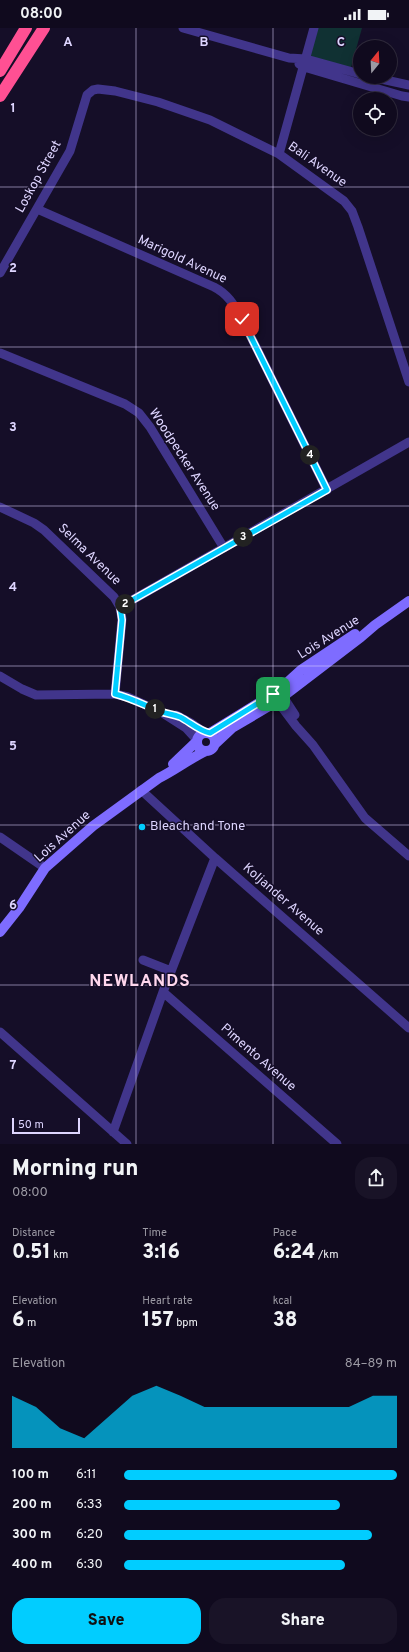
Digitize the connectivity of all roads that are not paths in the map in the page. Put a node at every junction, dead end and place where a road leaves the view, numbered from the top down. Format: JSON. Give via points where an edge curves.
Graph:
{"nodes":[{"id":1,"x":26,"y":28,"type":"edge"},
{"id":2,"x":44,"y":28,"type":"edge"},
{"id":3,"x":183,"y":28,"type":"edge"},
{"id":4,"x":314,"y":28,"type":"edge"},
{"id":5,"x":211,"y":32,"type":"edge"},
{"id":6,"x":305,"y":63,"type":"junction"},
{"id":7,"x":0,"y":71,"type":"edge"},
{"id":8,"x":353,"y":73,"type":"edge"},
{"id":9,"x":397,"y":82,"type":"edge"},
{"id":10,"x":409,"y":85,"type":"edge"},
{"id":11,"x":93,"y":90,"type":"joint"},
{"id":12,"x":0,"y":96,"type":"edge"},
{"id":13,"x":409,"y":97,"type":"edge"},
{"id":14,"x":279,"y":154,"type":"junction"},
{"id":15,"x":37,"y":209,"type":"junction"},
{"id":16,"x":0,"y":273,"type":"edge"},
{"id":17,"x":0,"y":352,"type":"edge"},
{"id":18,"x":409,"y":382,"type":"edge"},
{"id":19,"x":409,"y":442,"type":"edge"},
{"id":20,"x":327,"y":490,"type":"junction"},
{"id":21,"x":0,"y":507,"type":"edge"},
{"id":22,"x":224,"y":548,"type":"junction"},
{"id":23,"x":409,"y":601,"type":"edge"},
{"id":24,"x":120,"y":607,"type":"junction"},
{"id":25,"x":0,"y":676,"type":"edge"},
{"id":26,"x":115,"y":694,"type":"junction"},
{"id":27,"x":279,"y":697,"type":"junction"},
{"id":28,"x":202,"y":736,"type":"junction"},
{"id":29,"x":216,"y":743,"type":"junction"},
{"id":30,"x":206,"y":751,"type":"junction"},
{"id":31,"x":159,"y":778,"type":"junction"},
{"id":32,"x":141,"y":790,"type":"junction"},
{"id":33,"x":0,"y":837,"type":"edge"},
{"id":34,"x":409,"y":856,"type":"edge"},
{"id":35,"x":215,"y":858,"type":"junction"},
{"id":36,"x":45,"y":868,"type":"junction"},
{"id":37,"x":0,"y":932,"type":"edge"},
{"id":38,"x":143,"y":960,"type":"dead end"},
{"id":39,"x":171,"y":971,"type":"junction"},
{"id":40,"x":163,"y":992,"type":"junction"},
{"id":41,"x":409,"y":1028,"type":"edge"},
{"id":42,"x":0,"y":1032,"type":"edge"},
{"id":43,"x":113,"y":1132,"type":"junction"},
{"id":44,"x":127,"y":1144,"type":"edge"},
{"id":45,"x":337,"y":1144,"type":"edge"}],
"edges":[{"from":1,"to":7,"type":"highway"},
{"from":2,"to":12,"type":"highway"},
{"from":3,"to":5,"type":"street"},
{"from":4,"to":6,"type":"street"},
{"from":5,"to":6,"type":"street"},
{"from":6,"to":8,"type":"street"},
{"from":6,"to":13,"type":"street"},
{"from":6,"to":14,"type":"street"},
{"from":9,"to":10,"type":"street"},
{"from":11,"to":14,"type":"street","name":"Bali Avenue","via":[[115,91],[158,102],[192,114]]},
{"from":11,"to":15,"type":"street","name":"Loskop Street","via":[[85,99],[70,151]]},
{"from":14,"to":18,"type":"street","name":"Bali Avenue","via":[[338,195],[352,211]]},
{"from":15,"to":16,"type":"street","name":"Loskop Street"},
{"from":15,"to":20,"type":"street","name":"Marigold Avenue","via":[[214,286],[226,295],[239,313]]},
{"from":17,"to":22,"type":"street","name":"Woodpecker Avenue","via":[[125,404],[139,413]]},
{"from":19,"to":20,"type":"street"},
{"from":20,"to":22,"type":"street"},
{"from":21,"to":24,"type":"street","name":"Selma Avenue","via":[[34,523],[50,535],[114,597]]},
{"from":22,"to":24,"type":"street"},
{"from":23,"to":27,"type":"street","name":"Lois Avenue","via":[[375,625],[358,632],[316,660]]},
{"from":24,"to":26,"type":"street","name":"Selma Avenue","via":[[122,620]]},
{"from":25,"to":26,"type":"street","via":[[36,695]]},
{"from":26,"to":28,"type":"street","via":[[161,712]]},
{"from":27,"to":28,"type":"street","name":"Lois Avenue"},
{"from":27,"to":29,"type":"street","name":"Lois Avenue","via":[[232,728]]},
{"from":27,"to":34,"type":"street","via":[[310,736],[313,745],[365,818]]},
{"from":28,"to":29,"type":"street","via":[[215,737]]},
{"from":28,"to":30,"type":"street","via":[[199,748]]},
{"from":28,"to":31,"type":"street","name":"Lois Avenue"},
{"from":29,"to":30,"type":"street","via":[[212,750]]},
{"from":30,"to":31,"type":"street","name":"Lois Avenue"},
{"from":31,"to":32,"type":"street","name":"Lois Avenue"},
{"from":32,"to":35,"type":"street","name":"Koljander Avenue"},
{"from":32,"to":36,"type":"street","name":"Lois Avenue","via":[[93,826]]},
{"from":33,"to":36,"type":"street"},
{"from":35,"to":39,"type":"street"},
{"from":35,"to":41,"type":"street","name":"Koljander Avenue"},
{"from":36,"to":37,"type":"street","name":"Lois Avenue"},
{"from":38,"to":39,"type":"street"},
{"from":39,"to":40,"type":"street"},
{"from":40,"to":43,"type":"street"},
{"from":40,"to":45,"type":"street","name":"Pimento Avenue"},
{"from":42,"to":43,"type":"street"},
{"from":43,"to":44,"type":"street"}]}
